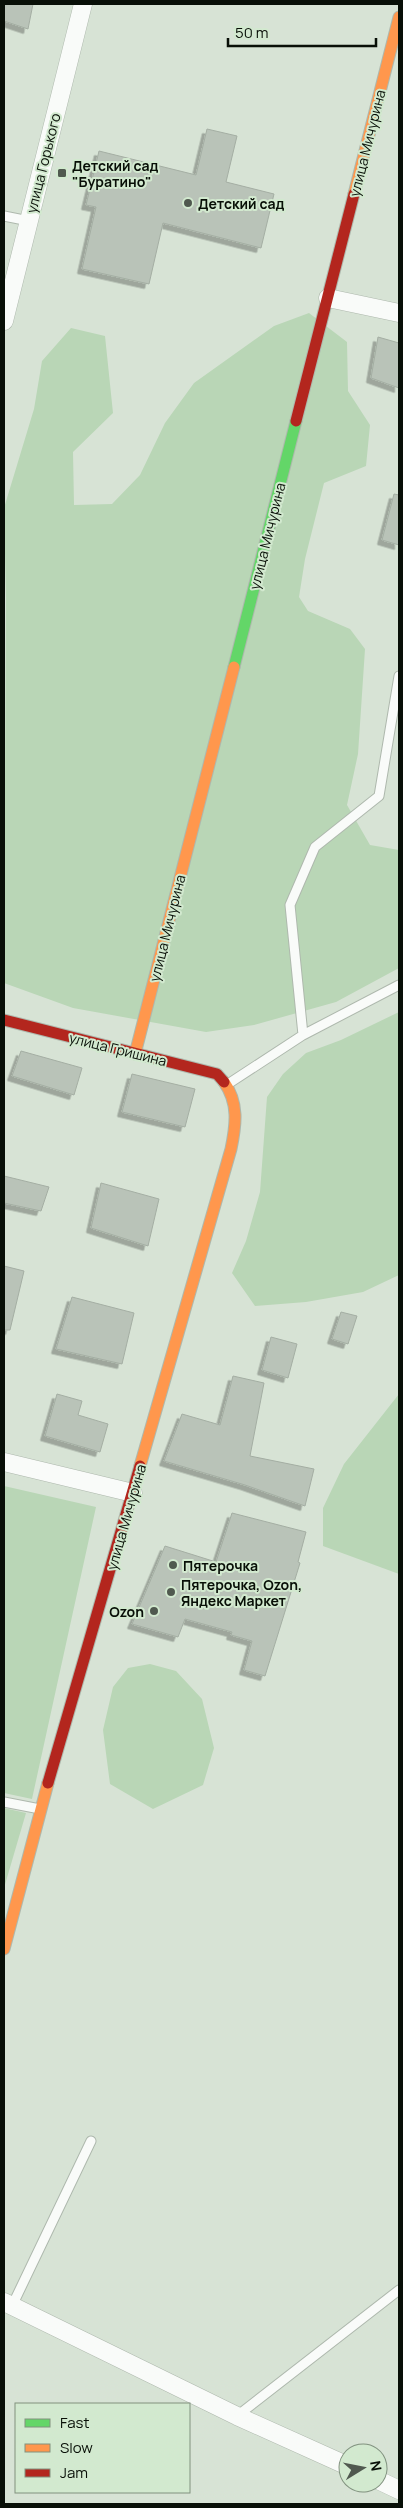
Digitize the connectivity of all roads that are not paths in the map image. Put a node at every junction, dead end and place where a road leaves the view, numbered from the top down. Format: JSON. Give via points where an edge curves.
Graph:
{"nodes":[{"id":1,"x":82,"y":4,"type":"edge"},
{"id":2,"x":399,"y":17,"type":"edge"},
{"id":3,"x":4,"y":216,"type":"edge"},
{"id":4,"x":28,"y":222,"type":"junction"},
{"id":5,"x":328,"y":298,"type":"junction"},
{"id":6,"x":399,"y":313,"type":"edge"},
{"id":7,"x":4,"y":321,"type":"edge"},
{"id":8,"x":399,"y":676,"type":"edge"},
{"id":9,"x":399,"y":985,"type":"edge"},
{"id":10,"x":4,"y":1023,"type":"edge"},
{"id":11,"x":303,"y":1035,"type":"junction"},
{"id":12,"x":135,"y":1054,"type":"junction"},
{"id":13,"x":228,"y":1084,"type":"junction"},
{"id":14,"x":4,"y":1462,"type":"edge"},
{"id":15,"x":133,"y":1493,"type":"junction"},
{"id":16,"x":4,"y":1802,"type":"edge"},
{"id":17,"x":41,"y":1809,"type":"junction"},
{"id":18,"x":4,"y":1949,"type":"edge"},
{"id":19,"x":91,"y":2141,"type":"dead end"},
{"id":20,"x":399,"y":2290,"type":"edge"},
{"id":21,"x":8,"y":2304,"type":"edge"},
{"id":22,"x":237,"y":2416,"type":"junction"},
{"id":23,"x":338,"y":2461,"type":"edge"}],
"edges":[{"from":1,"to":4,"type":"street","name":"улица Горького"},
{"from":2,"to":5,"type":"street","name":"улица Мичурина"},
{"from":3,"to":4,"type":"lane"},
{"from":4,"to":7,"type":"street","name":"улица Горького"},
{"from":5,"to":6,"type":"street"},
{"from":5,"to":12,"type":"street","name":"улица Мичурина"},
{"from":8,"to":11,"type":"lane","via":[[379,796],[315,847],[290,905]]},
{"from":9,"to":11,"type":"lane"},
{"from":10,"to":12,"type":"street","name":"улица Гришина"},
{"from":11,"to":13,"type":"lane"},
{"from":12,"to":13,"type":"street","name":"улица Гришина","via":[[204,1069],[217,1074]]},
{"from":13,"to":15,"type":"street","name":"улица Мичурина","via":[[235,1102],[237,1121],[230,1153]]},
{"from":14,"to":15,"type":"street"},
{"from":15,"to":17,"type":"street","name":"улица Мичурина"},
{"from":16,"to":17,"type":"lane"},
{"from":17,"to":18,"type":"street","name":"улица Мичурина"},
{"from":19,"to":21,"type":"lane"},
{"from":20,"to":22,"type":"lane"},
{"from":21,"to":22,"type":"street"},
{"from":22,"to":23,"type":"street"}]}
